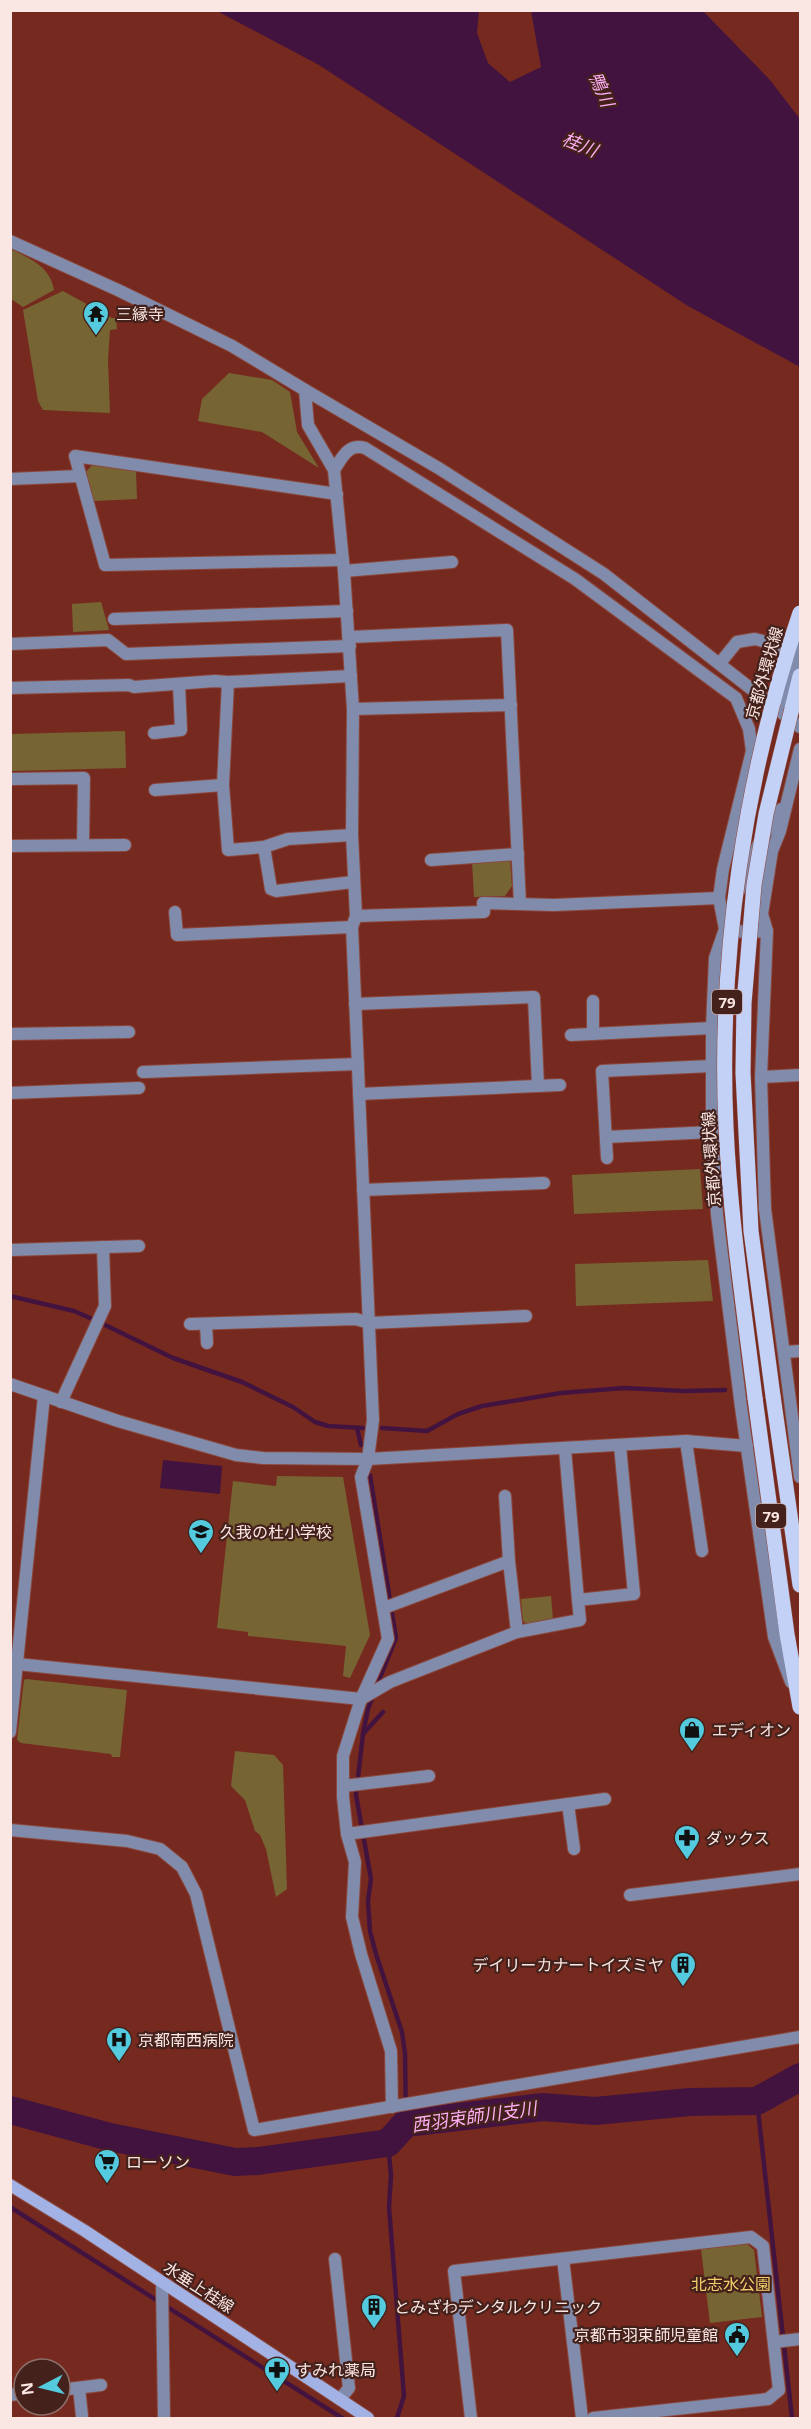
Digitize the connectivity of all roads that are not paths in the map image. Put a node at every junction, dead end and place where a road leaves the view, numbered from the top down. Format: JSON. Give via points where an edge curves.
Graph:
{"nodes":[{"id":1,"x":10,"y":241,"type":"edge"},
{"id":2,"x":305,"y":390,"type":"junction"},
{"id":3,"x":334,"y":470,"type":"junction"},
{"id":4,"x":80,"y":476,"type":"junction"},
{"id":5,"x":10,"y":479,"type":"edge"},
{"id":6,"x":337,"y":494,"type":"junction"},
{"id":7,"x":452,"y":562,"type":"dead end"},
{"id":8,"x":344,"y":566,"type":"junction"},
{"id":9,"x":347,"y":611,"type":"junction"},
{"id":10,"x":801,"y":613,"type":"edge"},
{"id":11,"x":114,"y":619,"type":"dead end"},
{"id":12,"x":350,"y":641,"type":"junction"},
{"id":13,"x":10,"y":644,"type":"edge"},
{"id":14,"x":801,"y":644,"type":"edge"},
{"id":15,"x":801,"y":651,"type":"edge"},
{"id":16,"x":720,"y":663,"type":"junction"},
{"id":17,"x":351,"y":676,"type":"junction"},
{"id":18,"x":801,"y":676,"type":"edge"},
{"id":19,"x":228,"y":682,"type":"junction"},
{"id":20,"x":179,"y":684,"type":"junction"},
{"id":21,"x":10,"y":688,"type":"edge"},
{"id":22,"x":511,"y":705,"type":"junction"},
{"id":23,"x":783,"y":706,"type":"junction"},
{"id":24,"x":353,"y":709,"type":"junction"},
{"id":25,"x":801,"y":727,"type":"edge"},
{"id":26,"x":154,"y":733,"type":"dead end"},
{"id":27,"x":801,"y":749,"type":"edge"},
{"id":28,"x":10,"y":779,"type":"edge"},
{"id":29,"x":223,"y":785,"type":"junction"},
{"id":30,"x":155,"y":790,"type":"dead end"},
{"id":31,"x":790,"y":792,"type":"junction"},
{"id":32,"x":352,"y":835,"type":"junction"},
{"id":33,"x":83,"y":845,"type":"junction"},
{"id":34,"x":125,"y":845,"type":"dead end"},
{"id":35,"x":10,"y":846,"type":"edge"},
{"id":36,"x":264,"y":847,"type":"junction"},
{"id":37,"x":518,"y":854,"type":"junction"},
{"id":38,"x":431,"y":860,"type":"dead end"},
{"id":39,"x":353,"y":882,"type":"junction"},
{"id":40,"x":719,"y":898,"type":"junction"},
{"id":41,"x":520,"y":904,"type":"junction"},
{"id":42,"x":175,"y":912,"type":"dead end"},
{"id":43,"x":354,"y":922,"type":"junction"},
{"id":44,"x":725,"y":929,"type":"junction"},
{"id":45,"x":767,"y":931,"type":"junction"},
{"id":46,"x":593,"y":1001,"type":"dead end"},
{"id":47,"x":355,"y":1004,"type":"junction"},
{"id":48,"x":712,"y":1028,"type":"junction"},
{"id":49,"x":129,"y":1032,"type":"dead end"},
{"id":50,"x":10,"y":1034,"type":"edge"},
{"id":51,"x":593,"y":1034,"type":"junction"},
{"id":52,"x":571,"y":1035,"type":"dead end"},
{"id":53,"x":358,"y":1064,"type":"junction"},
{"id":54,"x":711,"y":1066,"type":"junction"},
{"id":55,"x":143,"y":1072,"type":"dead end"},
{"id":56,"x":801,"y":1075,"type":"edge"},
{"id":57,"x":760,"y":1077,"type":"junction"},
{"id":58,"x":560,"y":1085,"type":"dead end"},
{"id":59,"x":538,"y":1086,"type":"junction"},
{"id":60,"x":139,"y":1088,"type":"dead end"},
{"id":61,"x":10,"y":1093,"type":"edge"},
{"id":62,"x":359,"y":1094,"type":"junction"},
{"id":63,"x":712,"y":1132,"type":"junction"},
{"id":64,"x":606,"y":1137,"type":"junction"},
{"id":65,"x":607,"y":1158,"type":"dead end"},
{"id":66,"x":544,"y":1183,"type":"dead end"},
{"id":67,"x":363,"y":1190,"type":"junction"},
{"id":68,"x":139,"y":1246,"type":"dead end"},
{"id":69,"x":103,"y":1247,"type":"junction"},
{"id":70,"x":10,"y":1250,"type":"edge"},
{"id":71,"x":526,"y":1317,"type":"dead end"},
{"id":72,"x":369,"y":1323,"type":"junction"},
{"id":73,"x":190,"y":1324,"type":"dead end"},
{"id":74,"x":206,"y":1324,"type":"junction"},
{"id":75,"x":207,"y":1343,"type":"dead end"},
{"id":76,"x":801,"y":1351,"type":"edge"},
{"id":77,"x":784,"y":1352,"type":"junction"},
{"id":78,"x":10,"y":1384,"type":"edge"},
{"id":79,"x":44,"y":1396,"type":"junction"},
{"id":80,"x":61,"y":1402,"type":"junction"},
{"id":81,"x":686,"y":1441,"type":"junction"},
{"id":82,"x":620,"y":1446,"type":"junction"},
{"id":83,"x":747,"y":1446,"type":"junction"},
{"id":84,"x":565,"y":1449,"type":"junction"},
{"id":85,"x":368,"y":1459,"type":"junction"},
{"id":86,"x":801,"y":1477,"type":"edge"},
{"id":87,"x":505,"y":1496,"type":"dead end"},
{"id":88,"x":702,"y":1551,"type":"dead end"},
{"id":89,"x":509,"y":1561,"type":"junction"},
{"id":90,"x":801,"y":1585,"type":"edge"},
{"id":91,"x":578,"y":1600,"type":"junction"},
{"id":92,"x":389,"y":1606,"type":"junction"},
{"id":93,"x":517,"y":1632,"type":"junction"},
{"id":94,"x":17,"y":1664,"type":"junction"},
{"id":95,"x":366,"y":1696,"type":"junction"},
{"id":96,"x":801,"y":1708,"type":"edge"},
{"id":97,"x":10,"y":1732,"type":"edge"},
{"id":98,"x":429,"y":1776,"type":"dead end"},
{"id":99,"x":353,"y":1785,"type":"junction"},
{"id":100,"x":605,"y":1799,"type":"dead end"},
{"id":101,"x":568,"y":1804,"type":"junction"},
{"id":102,"x":10,"y":1830,"type":"edge"},
{"id":103,"x":356,"y":1832,"type":"junction"},
{"id":104,"x":574,"y":1849,"type":"dead end"},
{"id":105,"x":801,"y":1874,"type":"edge"},
{"id":106,"x":630,"y":1895,"type":"dead end"},
{"id":107,"x":801,"y":2037,"type":"edge"},
{"id":108,"x":394,"y":2107,"type":"junction"},
{"id":109,"x":10,"y":2185,"type":"edge"},
{"id":110,"x":335,"y":2259,"type":"dead end"},
{"id":111,"x":563,"y":2259,"type":"junction"},
{"id":112,"x":162,"y":2283,"type":"junction"},
{"id":113,"x":795,"y":2340,"type":"edge"},
{"id":114,"x":776,"y":2342,"type":"junction"},
{"id":115,"x":101,"y":2385,"type":"dead end"},
{"id":116,"x":80,"y":2388,"type":"junction"},
{"id":117,"x":72,"y":2389,"type":"edge"},
{"id":118,"x":340,"y":2399,"type":"junction"},
{"id":119,"x":82,"y":2416,"type":"dead end"},
{"id":120,"x":164,"y":2418,"type":"edge"},
{"id":121,"x":368,"y":2418,"type":"edge"},
{"id":122,"x":471,"y":2418,"type":"edge"},
{"id":123,"x":582,"y":2418,"type":"edge"},
{"id":124,"x":593,"y":2418,"type":"edge"}],
"edges":[{"from":1,"to":2,"type":"street","via":[[232,346]]},
{"from":2,"to":3,"type":"street","via":[[308,425]]},
{"from":2,"to":16,"type":"street","via":[[440,469],[604,574]]},
{"from":3,"to":6,"type":"street"},
{"from":3,"to":40,"type":"street","via":[[348,449],[365,448],[575,579],[736,698],[749,729],[752,752]]},
{"from":4,"to":5,"type":"street"},
{"from":4,"to":6,"type":"street","via":[[75,456]]},
{"from":4,"to":8,"type":"street","via":[[105,565]]},
{"from":6,"to":8,"type":"street"},
{"from":7,"to":8,"type":"street"},
{"from":8,"to":9,"type":"street"},
{"from":9,"to":11,"type":"street"},
{"from":9,"to":12,"type":"street"},
{"from":10,"to":96,"type":"main road","name":"京都外環状線","number":"79","bridge":true,"via":[[766,731],[746,822],[735,901],[727,1014],[726,1127],[732,1212],[755,1398]]},
{"from":12,"to":13,"type":"street","via":[[126,654],[108,640]]},
{"from":12,"to":17,"type":"street"},
{"from":12,"to":22,"type":"street","via":[[507,630]]},
{"from":14,"to":23,"type":"street","bridge":true},
{"from":15,"to":16,"type":"street","via":[[755,639],[737,642]]},
{"from":16,"to":23,"type":"street"},
{"from":17,"to":19,"type":"street"},
{"from":17,"to":24,"type":"street"},
{"from":18,"to":90,"type":"main road","number":"79","bridge":true,"via":[[766,813],[754,885],[742,1073],[751,1231]]},
{"from":19,"to":20,"type":"street"},
{"from":19,"to":29,"type":"street"},
{"from":20,"to":21,"type":"street"},
{"from":20,"to":26,"type":"street","via":[[181,730]]},
{"from":22,"to":24,"type":"street"},
{"from":22,"to":37,"type":"street"},
{"from":23,"to":25,"type":"street"},
{"from":24,"to":32,"type":"street"},
{"from":27,"to":31,"type":"street"},
{"from":28,"to":33,"type":"street","via":[[84,778]]},
{"from":29,"to":30,"type":"street"},
{"from":29,"to":36,"type":"street","via":[[228,850]]},
{"from":31,"to":44,"type":"street","via":[[758,845]]},
{"from":31,"to":45,"type":"street","via":[[772,851],[762,914]]},
{"from":32,"to":36,"type":"street","via":[[288,839]]},
{"from":32,"to":39,"type":"street"},
{"from":33,"to":34,"type":"street"},
{"from":33,"to":35,"type":"street"},
{"from":36,"to":39,"type":"street","via":[[271,889],[276,891]]},
{"from":37,"to":38,"type":"street"},
{"from":37,"to":41,"type":"street"},
{"from":39,"to":43,"type":"street"},
{"from":40,"to":41,"type":"street"},
{"from":40,"to":44,"type":"street"},
{"from":41,"to":43,"type":"street","via":[[483,903],[484,912]]},
{"from":42,"to":43,"type":"street","via":[[177,934]]},
{"from":43,"to":47,"type":"street"},
{"from":44,"to":45,"type":"street"},
{"from":44,"to":48,"type":"street","via":[[715,958]]},
{"from":45,"to":57,"type":"street"},
{"from":46,"to":51,"type":"street"},
{"from":47,"to":53,"type":"street"},
{"from":47,"to":59,"type":"street","via":[[534,997]]},
{"from":48,"to":51,"type":"street"},
{"from":48,"to":54,"type":"street"},
{"from":49,"to":50,"type":"street"},
{"from":51,"to":52,"type":"street"},
{"from":53,"to":55,"type":"street"},
{"from":53,"to":62,"type":"street"},
{"from":54,"to":63,"type":"street"},
{"from":54,"to":64,"type":"street","via":[[602,1071]]},
{"from":56,"to":57,"type":"street"},
{"from":57,"to":77,"type":"street","via":[[765,1209]]},
{"from":58,"to":59,"type":"street"},
{"from":59,"to":62,"type":"street"},
{"from":60,"to":61,"type":"street"},
{"from":62,"to":67,"type":"street"},
{"from":63,"to":64,"type":"street"},
{"from":63,"to":83,"type":"street","via":[[717,1215]]},
{"from":64,"to":65,"type":"street"},
{"from":66,"to":67,"type":"street"},
{"from":67,"to":72,"type":"street"},
{"from":68,"to":69,"type":"street"},
{"from":69,"to":70,"type":"street"},
{"from":69,"to":80,"type":"street","via":[[105,1306]]},
{"from":71,"to":72,"type":"street"},
{"from":72,"to":74,"type":"street","via":[[356,1318]]},
{"from":72,"to":85,"type":"street","via":[[373,1420]]},
{"from":73,"to":74,"type":"street"},
{"from":74,"to":75,"type":"street"},
{"from":76,"to":77,"type":"street"},
{"from":77,"to":86,"type":"street"},
{"from":78,"to":79,"type":"street"},
{"from":79,"to":80,"type":"street"},
{"from":79,"to":94,"type":"street"},
{"from":80,"to":85,"type":"street","via":[[236,1455]]},
{"from":81,"to":82,"type":"street"},
{"from":81,"to":83,"type":"street"},
{"from":81,"to":88,"type":"street"},
{"from":82,"to":84,"type":"street"},
{"from":82,"to":91,"type":"street","via":[[634,1594]]},
{"from":83,"to":96,"type":"street","via":[[774,1637]]},
{"from":84,"to":85,"type":"street"},
{"from":84,"to":91,"type":"street"},
{"from":85,"to":92,"type":"street","via":[[362,1477]]},
{"from":87,"to":89,"type":"street"},
{"from":89,"to":92,"type":"street"},
{"from":89,"to":93,"type":"street"},
{"from":91,"to":93,"type":"street","via":[[580,1620]]},
{"from":92,"to":95,"type":"street","via":[[388,1639]]},
{"from":93,"to":95,"type":"street"},
{"from":94,"to":95,"type":"street"},
{"from":94,"to":97,"type":"street"},
{"from":95,"to":99,"type":"street","via":[[344,1756]]},
{"from":98,"to":99,"type":"street"},
{"from":99,"to":103,"type":"street"},
{"from":100,"to":101,"type":"street"},
{"from":101,"to":103,"type":"street"},
{"from":101,"to":104,"type":"street"},
{"from":102,"to":108,"type":"street","via":[[127,1841],[160,1850],[182,1867],[196,1894],[254,2130]]},
{"from":103,"to":108,"type":"street","via":[[352,1917],[391,2051]]},
{"from":105,"to":106,"type":"street"},
{"from":107,"to":108,"type":"street"},
{"from":109,"to":112,"type":"main road","name":"水垂上桂線"},
{"from":110,"to":118,"type":"street","via":[[350,2388]]},
{"from":111,"to":114,"type":"street","via":[[751,2237],[763,2246]]},
{"from":111,"to":122,"type":"street","via":[[454,2271]]},
{"from":111,"to":123,"type":"street"},
{"from":112,"to":118,"type":"main road","name":"水垂上桂線"},
{"from":112,"to":120,"type":"street"},
{"from":113,"to":114,"type":"street"},
{"from":114,"to":124,"type":"street","via":[[778,2390],[768,2399]]},
{"from":115,"to":116,"type":"street"},
{"from":116,"to":117,"type":"street"},
{"from":116,"to":119,"type":"street"},
{"from":118,"to":121,"type":"main road","name":"水垂上桂線"}]}
